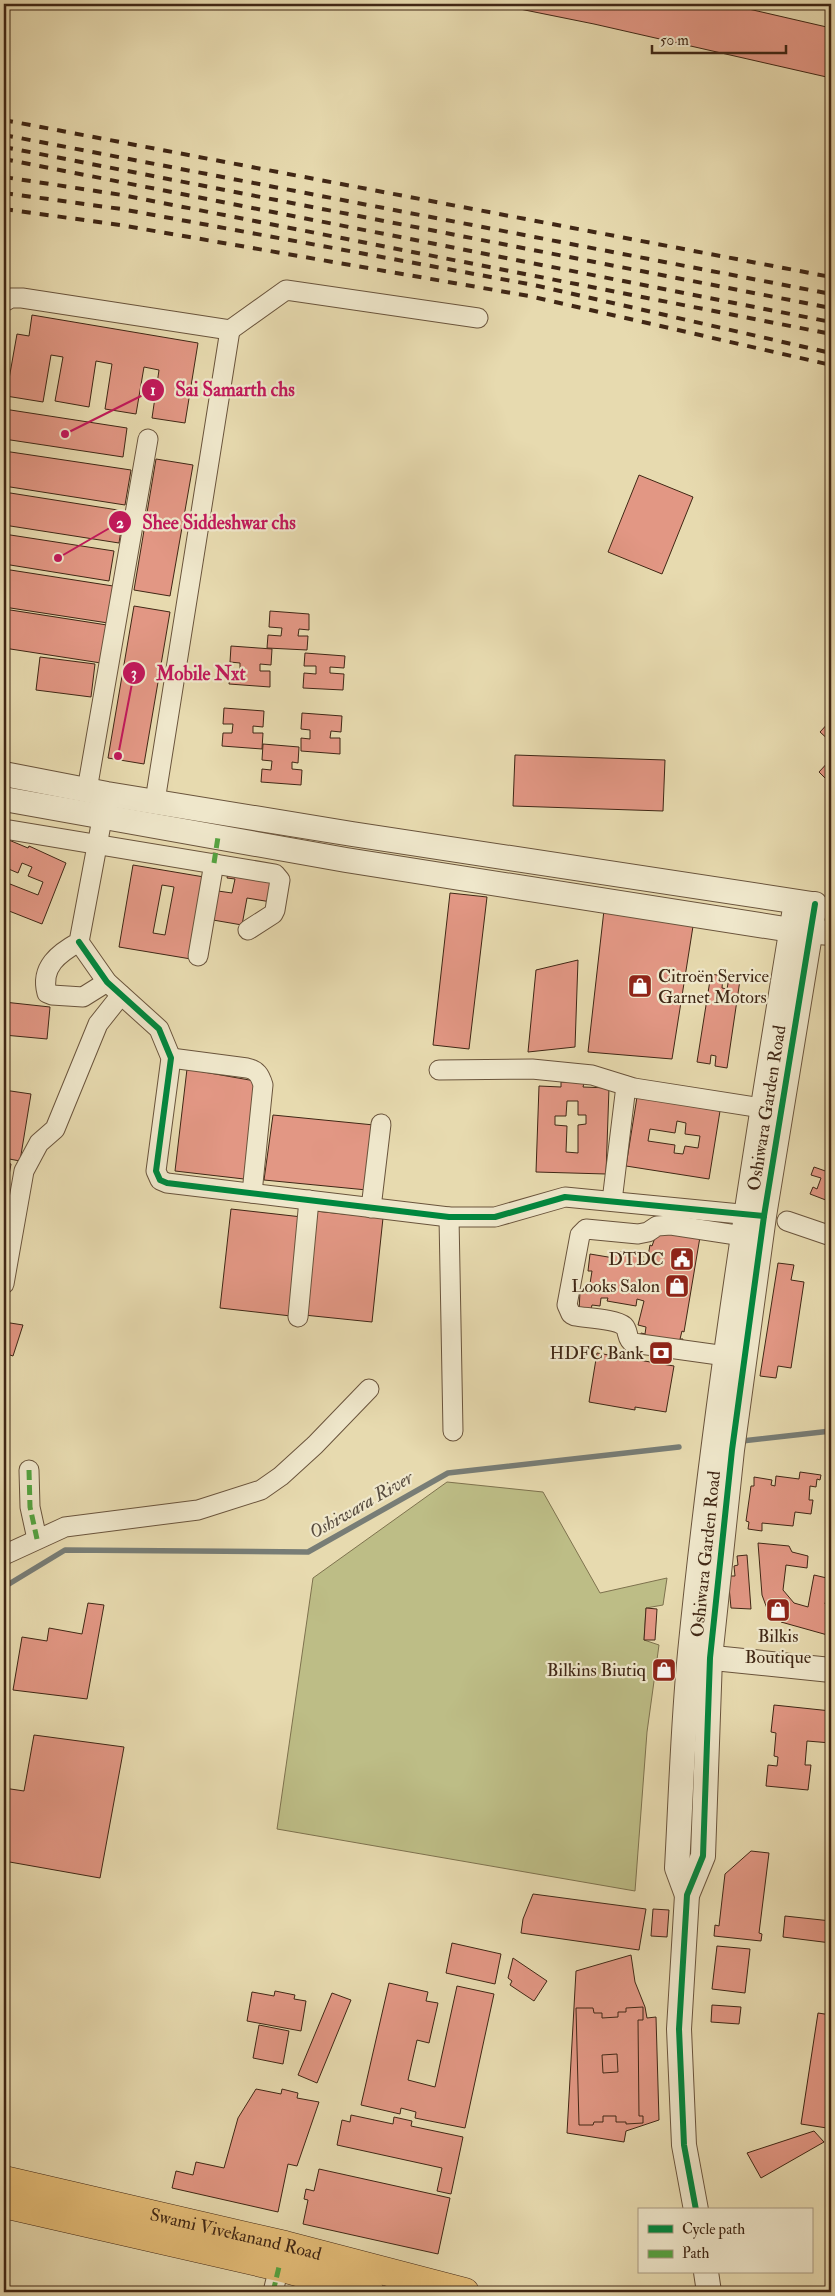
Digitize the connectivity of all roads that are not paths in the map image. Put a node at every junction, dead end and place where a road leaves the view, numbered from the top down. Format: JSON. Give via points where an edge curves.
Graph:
{"nodes":[{"id":1,"x":4,"y":302,"type":"edge"},
{"id":2,"x":478,"y":318,"type":"dead end"},
{"id":3,"x":230,"y":330,"type":"junction"},
{"id":4,"x":148,"y":439,"type":"dead end"},
{"id":5,"x":4,"y":774,"type":"edge"},
{"id":6,"x":4,"y":799,"type":"edge"},
{"id":7,"x":99,"y":800,"type":"junction"},
{"id":8,"x":155,"y":801,"type":"junction"},
{"id":9,"x":4,"y":829,"type":"edge"},
{"id":10,"x":97,"y":844,"type":"junction"},
{"id":11,"x":214,"y":863,"type":"junction"},
{"id":12,"x":814,"y":904,"type":"edge"},
{"id":13,"x":248,"y":930,"type":"dead end"},
{"id":14,"x":811,"y":932,"type":"edge"},
{"id":15,"x":79,"y":942,"type":"junction"},
{"id":16,"x":198,"y":956,"type":"dead end"},
{"id":17,"x":107,"y":982,"type":"junction"},
{"id":18,"x":121,"y":995,"type":"junction"},
{"id":19,"x":170,"y":1058,"type":"junction"},
{"id":20,"x":439,"y":1070,"type":"dead end"},
{"id":21,"x":626,"y":1086,"type":"junction"},
{"id":22,"x":772,"y":1109,"type":"junction"},
{"id":23,"x":381,"y":1124,"type":"dead end"},
{"id":24,"x":252,"y":1193,"type":"junction"},
{"id":25,"x":309,"y":1200,"type":"junction"},
{"id":26,"x":612,"y":1201,"type":"junction"},
{"id":27,"x":371,"y":1208,"type":"junction"},
{"id":28,"x":449,"y":1218,"type":"junction"},
{"id":29,"x":760,"y":1222,"type":"junction"},
{"id":30,"x":831,"y":1236,"type":"edge"},
{"id":31,"x":4,"y":1284,"type":"edge"},
{"id":32,"x":298,"y":1317,"type":"dead end"},
{"id":33,"x":726,"y":1356,"type":"junction"},
{"id":34,"x":369,"y":1389,"type":"dead end"},
{"id":35,"x":453,"y":1430,"type":"dead end"},
{"id":36,"x":29,"y":1470,"type":"dead end"},
{"id":37,"x":37,"y":1539,"type":"junction"},
{"id":38,"x":4,"y":1555,"type":"edge"},
{"id":39,"x":700,"y":1657,"type":"junction"},
{"id":40,"x":831,"y":1670,"type":"edge"},
{"id":41,"x":4,"y":2180,"type":"edge"},
{"id":42,"x":4,"y":2204,"type":"edge"},
{"id":43,"x":696,"y":2208,"type":"edge"},
{"id":44,"x":706,"y":2274,"type":"edge"},
{"id":45,"x":276,"y":2280,"type":"edge"},
{"id":46,"x":370,"y":2292,"type":"edge"},
{"id":47,"x":464,"y":2292,"type":"edge"},
{"id":48,"x":708,"y":2292,"type":"edge"}],
"edges":[{"from":1,"to":3,"type":"street","via":[[22,298]]},
{"from":2,"to":3,"type":"street","via":[[286,290]]},
{"from":3,"to":8,"type":"street"},
{"from":4,"to":7,"type":"street"},
{"from":5,"to":7,"type":"street"},
{"from":6,"to":7,"type":"street"},
{"from":7,"to":8,"type":"street"},
{"from":7,"to":10,"type":"street"},
{"from":7,"to":14,"type":"street","via":[[346,860]]},
{"from":8,"to":12,"type":"street"},
{"from":9,"to":10,"type":"street"},
{"from":10,"to":11,"type":"street"},
{"from":10,"to":15,"type":"street"},
{"from":11,"to":13,"type":"street","via":[[278,876],[280,880],[273,914]]},
{"from":11,"to":16,"type":"street"},
{"from":12,"to":14,"type":"street","name":"Oshiwara Garden Road"},
{"from":14,"to":22,"type":"street","name":"Oshiwara Garden Road"},
{"from":15,"to":17,"type":"street"},
{"from":15,"to":17,"type":"street","via":[[62,951],[50,964],[45,987],[47,993],[84,997]]},
{"from":17,"to":18,"type":"street"},
{"from":18,"to":19,"type":"street","via":[[159,1029]]},
{"from":18,"to":31,"type":"street","via":[[98,1024],[55,1129],[39,1143],[24,1171]]},
{"from":19,"to":24,"type":"street","via":[[247,1068],[260,1076],[263,1085]]},
{"from":19,"to":24,"type":"street","via":[[156,1171],[160,1180]]},
{"from":20,"to":21,"type":"street","via":[[532,1069],[598,1076]]},
{"from":21,"to":22,"type":"street"},
{"from":21,"to":26,"type":"street"},
{"from":22,"to":29,"type":"street","name":"Oshiwara Garden Road"},
{"from":23,"to":27,"type":"street"},
{"from":24,"to":25,"type":"street"},
{"from":25,"to":27,"type":"street"},
{"from":25,"to":32,"type":"street"},
{"from":26,"to":28,"type":"street","via":[[565,1197],[495,1217]]},
{"from":26,"to":29,"type":"street"},
{"from":27,"to":28,"type":"street"},
{"from":28,"to":35,"type":"street"},
{"from":29,"to":30,"type":"street"},
{"from":29,"to":33,"type":"street","name":"Oshiwara Garden Road"},
{"from":29,"to":33,"type":"street","via":[[657,1226],[638,1234],[586,1229],[580,1235],[567,1305],[571,1314],[619,1323],[627,1330],[633,1343]]},
{"from":29,"to":39,"type":"street","name":"Oshiwara Garden Road","via":[[725,1507]]},
{"from":33,"to":39,"type":"street","name":"Oshiwara Garden Road","via":[[714,1441]]},
{"from":34,"to":37,"type":"street","via":[[315,1445],[261,1490],[198,1510],[65,1527]]},
{"from":36,"to":37,"type":"street","via":[[30,1507]]},
{"from":37,"to":38,"type":"street"},
{"from":39,"to":40,"type":"street"},
{"from":39,"to":43,"type":"street","name":"Oshiwara Garden Road","via":[[677,1868],[687,1895],[679,2029],[684,2144]]},
{"from":41,"to":47,"type":"main road","name":"Swami Vivekanand Road","via":[[285,2245]]},
{"from":42,"to":45,"type":"main road","name":"Swami Vivekanand Road"},
{"from":44,"to":48,"type":"street"},
{"from":45,"to":46,"type":"main road","name":"Swami Vivekanand Road"}]}
